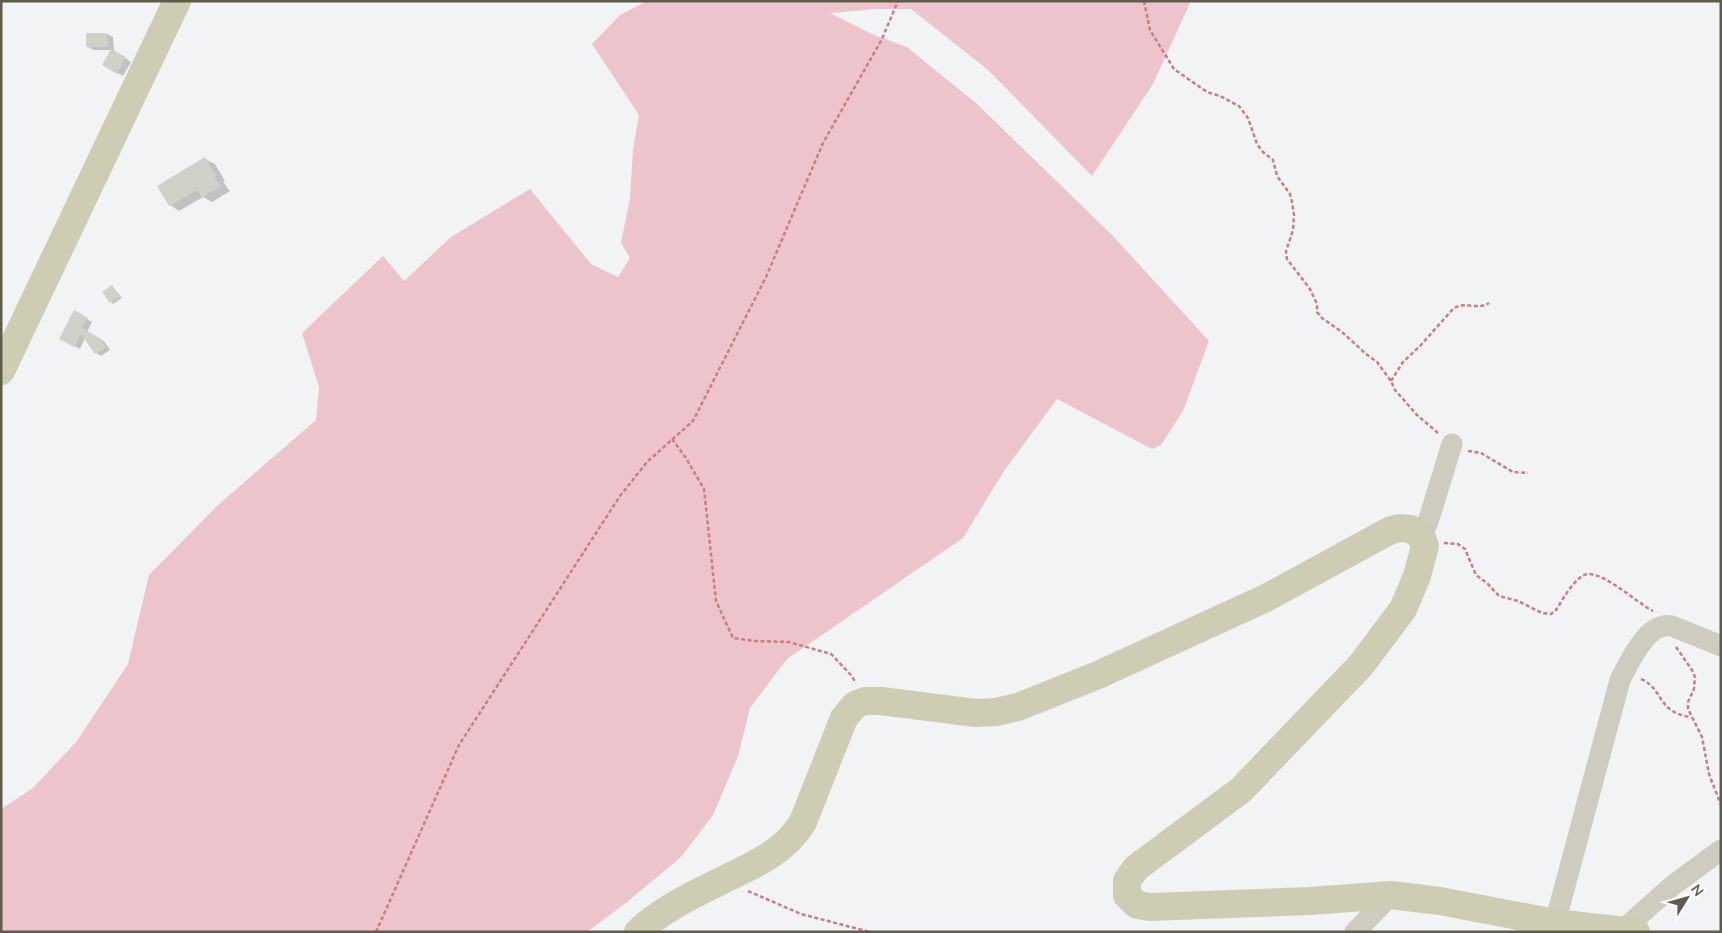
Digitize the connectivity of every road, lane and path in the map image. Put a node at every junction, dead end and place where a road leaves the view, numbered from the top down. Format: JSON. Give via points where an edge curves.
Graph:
{"nodes":[{"id":1,"x":177,"y":1,"type":"edge"},
{"id":2,"x":898,"y":1,"type":"edge"},
{"id":3,"x":1144,"y":1,"type":"edge"},
{"id":4,"x":1490,"y":303,"type":"dead end"},
{"id":5,"x":1,"y":371,"type":"edge"},
{"id":6,"x":1391,"y":381,"type":"junction"},
{"id":7,"x":1395,"y":390,"type":"dead end"},
{"id":8,"x":672,"y":439,"type":"junction"},
{"id":9,"x":1452,"y":444,"type":"dead end"},
{"id":10,"x":1423,"y":541,"type":"junction"},
{"id":11,"x":1669,"y":625,"type":"junction"},
{"id":12,"x":1721,"y":646,"type":"edge"},
{"id":13,"x":1623,"y":675,"type":"junction"},
{"id":14,"x":865,"y":700,"type":"junction"},
{"id":15,"x":1691,"y":717,"type":"junction"},
{"id":16,"x":1721,"y":805,"type":"edge"},
{"id":17,"x":1721,"y":850,"type":"edge"},
{"id":18,"x":723,"y":880,"type":"junction"},
{"id":19,"x":1391,"y":895,"type":"junction"},
{"id":20,"x":1555,"y":923,"type":"junction"},
{"id":21,"x":1630,"y":931,"type":"edge"},
{"id":22,"x":376,"y":932,"type":"edge"},
{"id":23,"x":638,"y":932,"type":"edge"},
{"id":24,"x":870,"y":932,"type":"edge"},
{"id":25,"x":1355,"y":932,"type":"edge"}],
"edges":[{"from":1,"to":5,"type":"main road"},
{"from":2,"to":8,"type":"path","via":[[882,39],[823,142],[766,277],[693,421]]},
{"from":3,"to":6,"type":"path","via":[[1150,30],[1174,69],[1207,92],[1238,106],[1248,118],[1263,152],[1273,160],[1277,176],[1292,202],[1293,223],[1287,259],[1310,289],[1317,312],[1377,362]]},
{"from":4,"to":6,"type":"path","via":[[1458,305],[1403,362]]},
{"from":6,"to":7,"type":"path"},
{"from":8,"to":14,"type":"path","via":[[704,489],[716,601],[733,638],[789,642],[831,654],[851,674]]},
{"from":8,"to":22,"type":"path","via":[[647,462],[620,496],[459,745]]},
{"from":9,"to":10,"type":"street"},
{"from":10,"to":11,"type":"path","via":[[1458,544],[1465,549],[1476,575],[1494,592],[1542,613],[1551,614],[1556,610],[1582,575],[1591,573],[1662,616]]},
{"from":10,"to":14,"type":"main road","via":[[1411,529],[1389,531],[1266,598],[1098,675],[1018,707],[976,713]]},
{"from":10,"to":19,"type":"main road","via":[[1418,576],[1403,609],[1361,665],[1241,790],[1136,868],[1127,881],[1127,895],[1137,905],[1150,907]]},
{"from":11,"to":12,"type":"street"},
{"from":11,"to":13,"type":"street","via":[[1657,628],[1644,640]]},
{"from":11,"to":15,"type":"path","via":[[1673,642],[1694,677],[1694,689],[1688,702]]},
{"from":13,"to":15,"type":"path","via":[[1650,684],[1666,706],[1680,715]]},
{"from":13,"to":20,"type":"street"},
{"from":14,"to":18,"type":"main road","via":[[855,705],[844,718],[797,832],[780,849]]},
{"from":15,"to":16,"type":"path","via":[[1702,737],[1709,774]]},
{"from":17,"to":21,"type":"street","via":[[1672,886]]},
{"from":18,"to":23,"type":"main road","via":[[682,900]]},
{"from":18,"to":24,"type":"path","via":[[800,914]]},
{"from":19,"to":20,"type":"main road"},
{"from":19,"to":25,"type":"street"},
{"from":20,"to":21,"type":"main road"}]}
